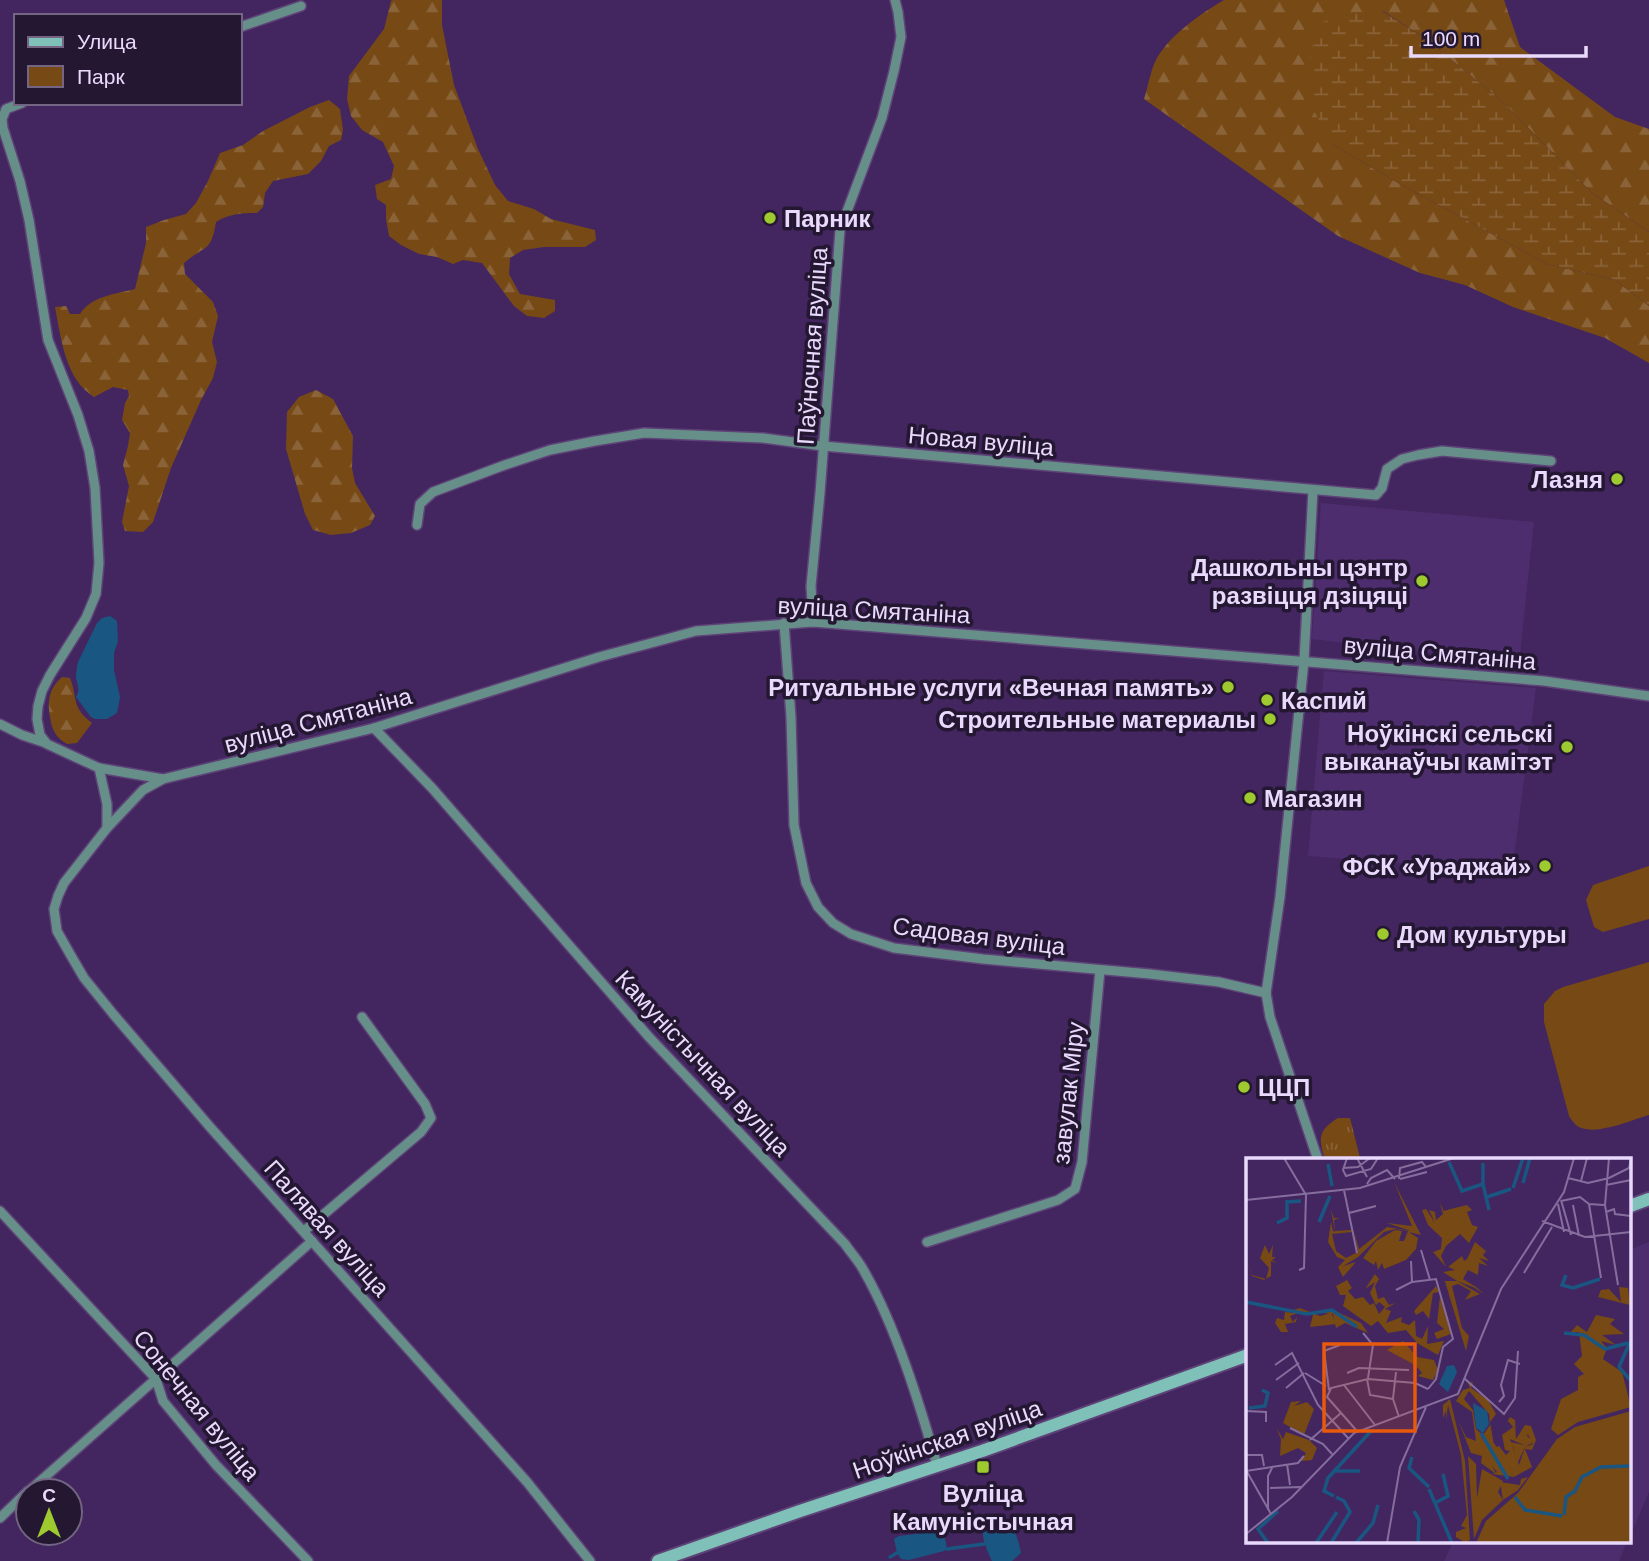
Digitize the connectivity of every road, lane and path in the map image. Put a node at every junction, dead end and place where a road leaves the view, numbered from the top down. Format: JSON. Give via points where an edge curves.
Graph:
{"nodes":[{"id":1,"x":895,"y":0,"type":"edge"},
{"id":2,"x":301,"y":6,"type":"dead end"},
{"id":3,"x":242,"y":26,"type":"edge"},
{"id":4,"x":17,"y":105,"type":"edge"},
{"id":5,"x":823,"y":446,"type":"junction"},
{"id":6,"x":1551,"y":461,"type":"dead end"},
{"id":7,"x":1313,"y":490,"type":"junction"},
{"id":8,"x":417,"y":525,"type":"dead end"},
{"id":9,"x":813,"y":622,"type":"junction"},
{"id":10,"x":784,"y":623,"type":"junction"},
{"id":11,"x":1304,"y":661,"type":"junction"},
{"id":12,"x":1649,"y":696,"type":"edge"},
{"id":13,"x":0,"y":724,"type":"edge"},
{"id":14,"x":374,"y":728,"type":"junction"},
{"id":15,"x":47,"y":744,"type":"junction"},
{"id":16,"x":99,"y":768,"type":"junction"},
{"id":17,"x":163,"y":779,"type":"junction"},
{"id":18,"x":107,"y":828,"type":"junction"},
{"id":19,"x":54,"y":909,"type":"joint"},
{"id":20,"x":1100,"y":970,"type":"junction"},
{"id":21,"x":1266,"y":993,"type":"junction"},
{"id":22,"x":362,"y":1017,"type":"dead end"},
{"id":23,"x":1317,"y":1158,"type":"edge"},
{"id":24,"x":1649,"y":1199,"type":"edge"},
{"id":25,"x":1632,"y":1205,"type":"edge"},
{"id":26,"x":0,"y":1211,"type":"edge"},
{"id":27,"x":304,"y":1231,"type":"junction"},
{"id":28,"x":312,"y":1241,"type":"junction"},
{"id":29,"x":927,"y":1242,"type":"dead end"},
{"id":30,"x":1246,"y":1356,"type":"edge"},
{"id":31,"x":156,"y":1378,"type":"junction"},
{"id":32,"x":937,"y":1465,"type":"junction"},
{"id":33,"x":44,"y":1477,"type":"edge"},
{"id":34,"x":14,"y":1504,"type":"edge"},
{"id":35,"x":0,"y":1518,"type":"edge"},
{"id":36,"x":308,"y":1561,"type":"edge"},
{"id":37,"x":590,"y":1561,"type":"edge"},
{"id":38,"x":658,"y":1561,"type":"edge"}],
"edges":[{"from":1,"to":5,"type":"street","name":"Паўночная вуліца","via":[[901,37],[894,71],[882,118],[840,230]]},
{"from":2,"to":3,"type":"street"},
{"from":4,"to":15,"type":"street","via":[[6,109],[3,128],[29,220],[48,340],[78,415],[96,488],[96,594],[42,691],[37,719]]},
{"from":5,"to":7,"type":"street","name":"Новая вуліца"},
{"from":5,"to":8,"type":"street","name":"Новая вуліца","via":[[698,434],[644,433],[595,441],[550,450],[433,492],[420,504]]},
{"from":5,"to":9,"type":"street","name":"Паўночная вуліца","via":[[811,586]]},
{"from":6,"to":7,"type":"street","name":"Новая вуліца","via":[[1442,451],[1402,459],[1387,469],[1376,495]]},
{"from":7,"to":11,"type":"street"},
{"from":9,"to":10,"type":"street","name":"вуліца Смятаніна"},
{"from":9,"to":11,"type":"street","name":"вуліца Смятаніна"},
{"from":10,"to":14,"type":"street","name":"вуліца Смятаніна","via":[[696,631],[663,639]]},
{"from":10,"to":20,"type":"street","name":"Садовая вуліца","via":[[794,825],[806,883],[818,907],[851,934],[894,948]]},
{"from":11,"to":12,"type":"street","name":"вуліца Смятаніна","via":[[1544,681]]},
{"from":11,"to":21,"type":"street"},
{"from":13,"to":15,"type":"street"},
{"from":14,"to":17,"type":"street","name":"вуліца Смятаніна"},
{"from":14,"to":32,"type":"street","name":"Камуністычная вуліца","via":[[441,798],[649,1037],[845,1244],[863,1268],[891,1326]]},
{"from":15,"to":16,"type":"street"},
{"from":16,"to":17,"type":"street"},
{"from":16,"to":18,"type":"street"},
{"from":17,"to":18,"type":"street","name":"вуліца Смятаніна","via":[[143,790]]},
{"from":18,"to":19,"type":"street","name":"вуліца Смятаніна","via":[[64,883]]},
{"from":19,"to":27,"type":"street","name":"Палявая вуліца","via":[[57,931],[84,978]]},
{"from":20,"to":21,"type":"street","name":"Садовая вуліца","via":[[1219,982]]},
{"from":20,"to":29,"type":"street","name":"завулак Міру","via":[[1082,1162],[1075,1189],[1058,1200]]},
{"from":21,"to":23,"type":"street"},
{"from":22,"to":27,"type":"street","via":[[432,1118]]},
{"from":24,"to":25,"type":"main road"},
{"from":26,"to":31,"type":"street","name":"Сонечная вуліца"},
{"from":27,"to":28,"type":"street","name":"Палявая вуліца"},
{"from":28,"to":31,"type":"street"},
{"from":28,"to":37,"type":"street","name":"Палявая вуліца","via":[[527,1482]]},
{"from":30,"to":32,"type":"main road","name":"Ноўкінская вуліца"},
{"from":31,"to":33,"type":"street"},
{"from":31,"to":36,"type":"street","name":"Сонечная вуліца","via":[[163,1401],[216,1465]]},
{"from":32,"to":38,"type":"main road","name":"Ноўкінская вуліца"},
{"from":34,"to":35,"type":"street"}]}
